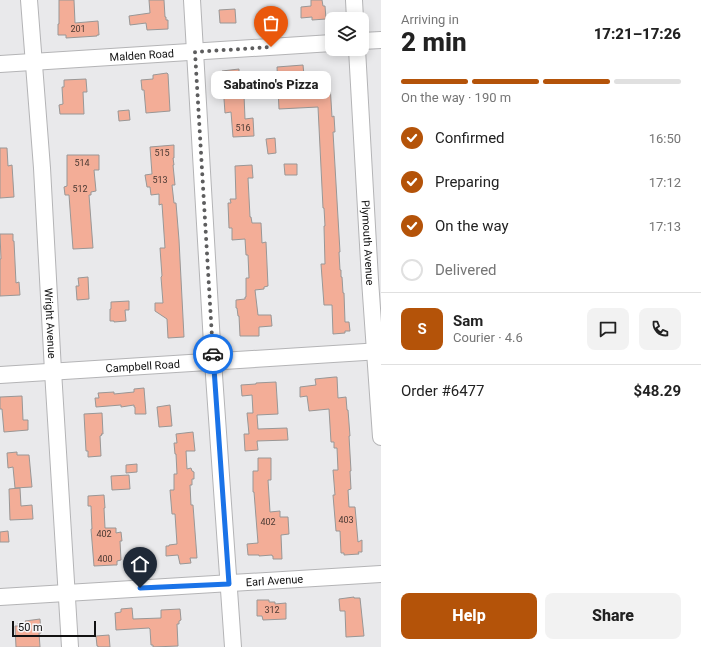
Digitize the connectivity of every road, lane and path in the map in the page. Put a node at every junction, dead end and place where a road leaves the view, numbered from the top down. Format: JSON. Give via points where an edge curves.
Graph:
{"nodes":[{"id":1,"x":29,"y":0,"type":"edge"},
{"id":2,"x":192,"y":0,"type":"edge"},
{"id":3,"x":354,"y":0,"type":"edge"},
{"id":4,"x":355,"y":12,"type":"edge"},
{"id":5,"x":381,"y":40,"type":"edge"},
{"id":6,"x":369,"y":41,"type":"edge"},
{"id":7,"x":325,"y":43,"type":"edge"},
{"id":8,"x":195,"y":52,"type":"junction"},
{"id":9,"x":356,"y":56,"type":"edge"},
{"id":10,"x":33,"y":62,"type":"junction"},
{"id":11,"x":0,"y":64,"type":"edge"},
{"id":12,"x":378,"y":351,"type":"edge"},
{"id":13,"x":213,"y":361,"type":"junction"},
{"id":14,"x":53,"y":371,"type":"junction"},
{"id":15,"x":0,"y":375,"type":"edge"},
{"id":16,"x":381,"y":437,"type":"edge"},
{"id":17,"x":381,"y":574,"type":"edge"},
{"id":18,"x":229,"y":584,"type":"junction"},
{"id":19,"x":67,"y":592,"type":"junction"},
{"id":20,"x":0,"y":597,"type":"edge"},
{"id":21,"x":70,"y":647,"type":"edge"},
{"id":22,"x":233,"y":647,"type":"edge"}],
"edges":[{"from":1,"to":10,"type":"street","name":"Wright Avenue"},
{"from":2,"to":8,"type":"street"},
{"from":3,"to":4,"type":"street"},
{"from":5,"to":6,"type":"street"},
{"from":7,"to":8,"type":"street","name":"Malden Road"},
{"from":8,"to":10,"type":"street","name":"Malden Road"},
{"from":8,"to":13,"type":"street"},
{"from":9,"to":12,"type":"street","name":"Plymouth Avenue","via":[[370,280]]},
{"from":10,"to":11,"type":"street","name":"Malden Road"},
{"from":10,"to":14,"type":"street","name":"Wright Avenue","via":[[42,168]]},
{"from":12,"to":13,"type":"street","name":"Campbell Road"},
{"from":12,"to":16,"type":"street","name":"Plymouth Avenue"},
{"from":13,"to":14,"type":"street","name":"Campbell Road"},
{"from":13,"to":18,"type":"street"},
{"from":14,"to":15,"type":"street","name":"Campbell Road"},
{"from":14,"to":19,"type":"street","name":"Wright Avenue"},
{"from":17,"to":18,"type":"street","name":"Earl Avenue"},
{"from":18,"to":19,"type":"street","name":"Earl Avenue"},
{"from":18,"to":22,"type":"street"},
{"from":19,"to":20,"type":"street","name":"Earl Avenue"},
{"from":19,"to":21,"type":"street","name":"Wright Avenue"}]}
